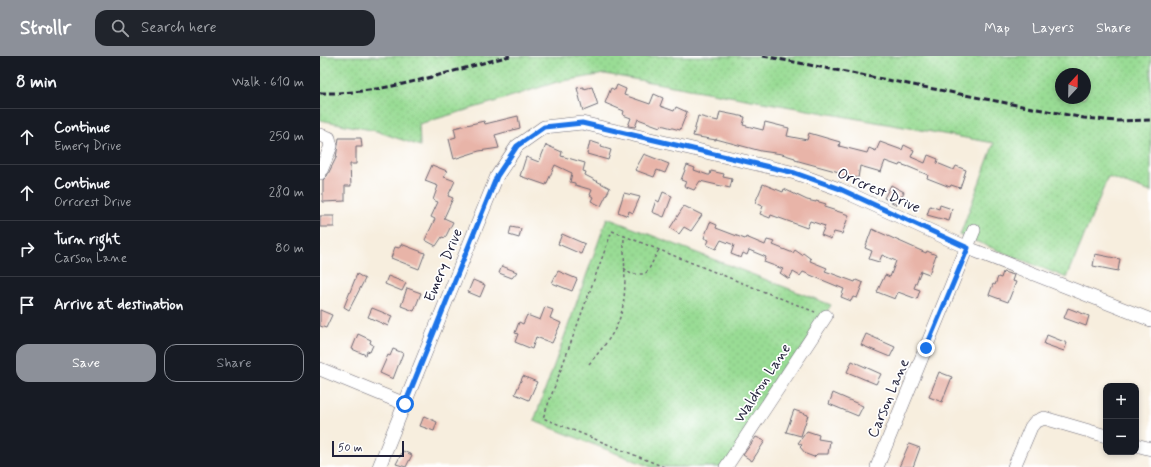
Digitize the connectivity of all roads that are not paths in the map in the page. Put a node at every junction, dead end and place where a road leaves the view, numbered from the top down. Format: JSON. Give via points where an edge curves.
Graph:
{"nodes":[{"id":1,"x":582,"y":123,"type":"joint"},
{"id":2,"x":320,"y":135,"type":"edge"},
{"id":3,"x":320,"y":173,"type":"edge"},
{"id":4,"x":974,"y":230,"type":"dead end"},
{"id":5,"x":968,"y":248,"type":"junction"},
{"id":6,"x":826,"y":316,"type":"road end"},
{"id":7,"x":1151,"y":320,"type":"edge"},
{"id":8,"x":320,"y":369,"type":"edge"},
{"id":9,"x":405,"y":404,"type":"junction"},
{"id":10,"x":1103,"y":435,"type":"edge"},
{"id":11,"x":1139,"y":446,"type":"edge"},
{"id":12,"x":1151,"y":449,"type":"edge"},
{"id":13,"x":379,"y":467,"type":"edge"},
{"id":14,"x":726,"y":467,"type":"edge"},
{"id":15,"x":877,"y":467,"type":"edge"},
{"id":16,"x":1014,"y":467,"type":"edge"}],
"edges":[{"from":1,"to":5,"type":"street","name":"Orrcrest Drive","via":[[795,173],[840,189]]},
{"from":1,"to":9,"type":"street","name":"Emery Drive","via":[[544,127],[517,146],[497,176]]},
{"from":2,"to":3,"type":"street","via":[[329,138],[331,146]]},
{"from":4,"to":5,"type":"street","name":"Carson Lane"},
{"from":5,"to":7,"type":"street","name":"Orrcrest Drive"},
{"from":5,"to":15,"type":"street","name":"Carson Lane"},
{"from":6,"to":14,"type":"street","name":"Waldron Lane"},
{"from":8,"to":9,"type":"street"},
{"from":9,"to":13,"type":"street","name":"Emery Drive"},
{"from":10,"to":16,"type":"street","via":[[1044,418],[1035,422]]},
{"from":11,"to":12,"type":"street"}]}
